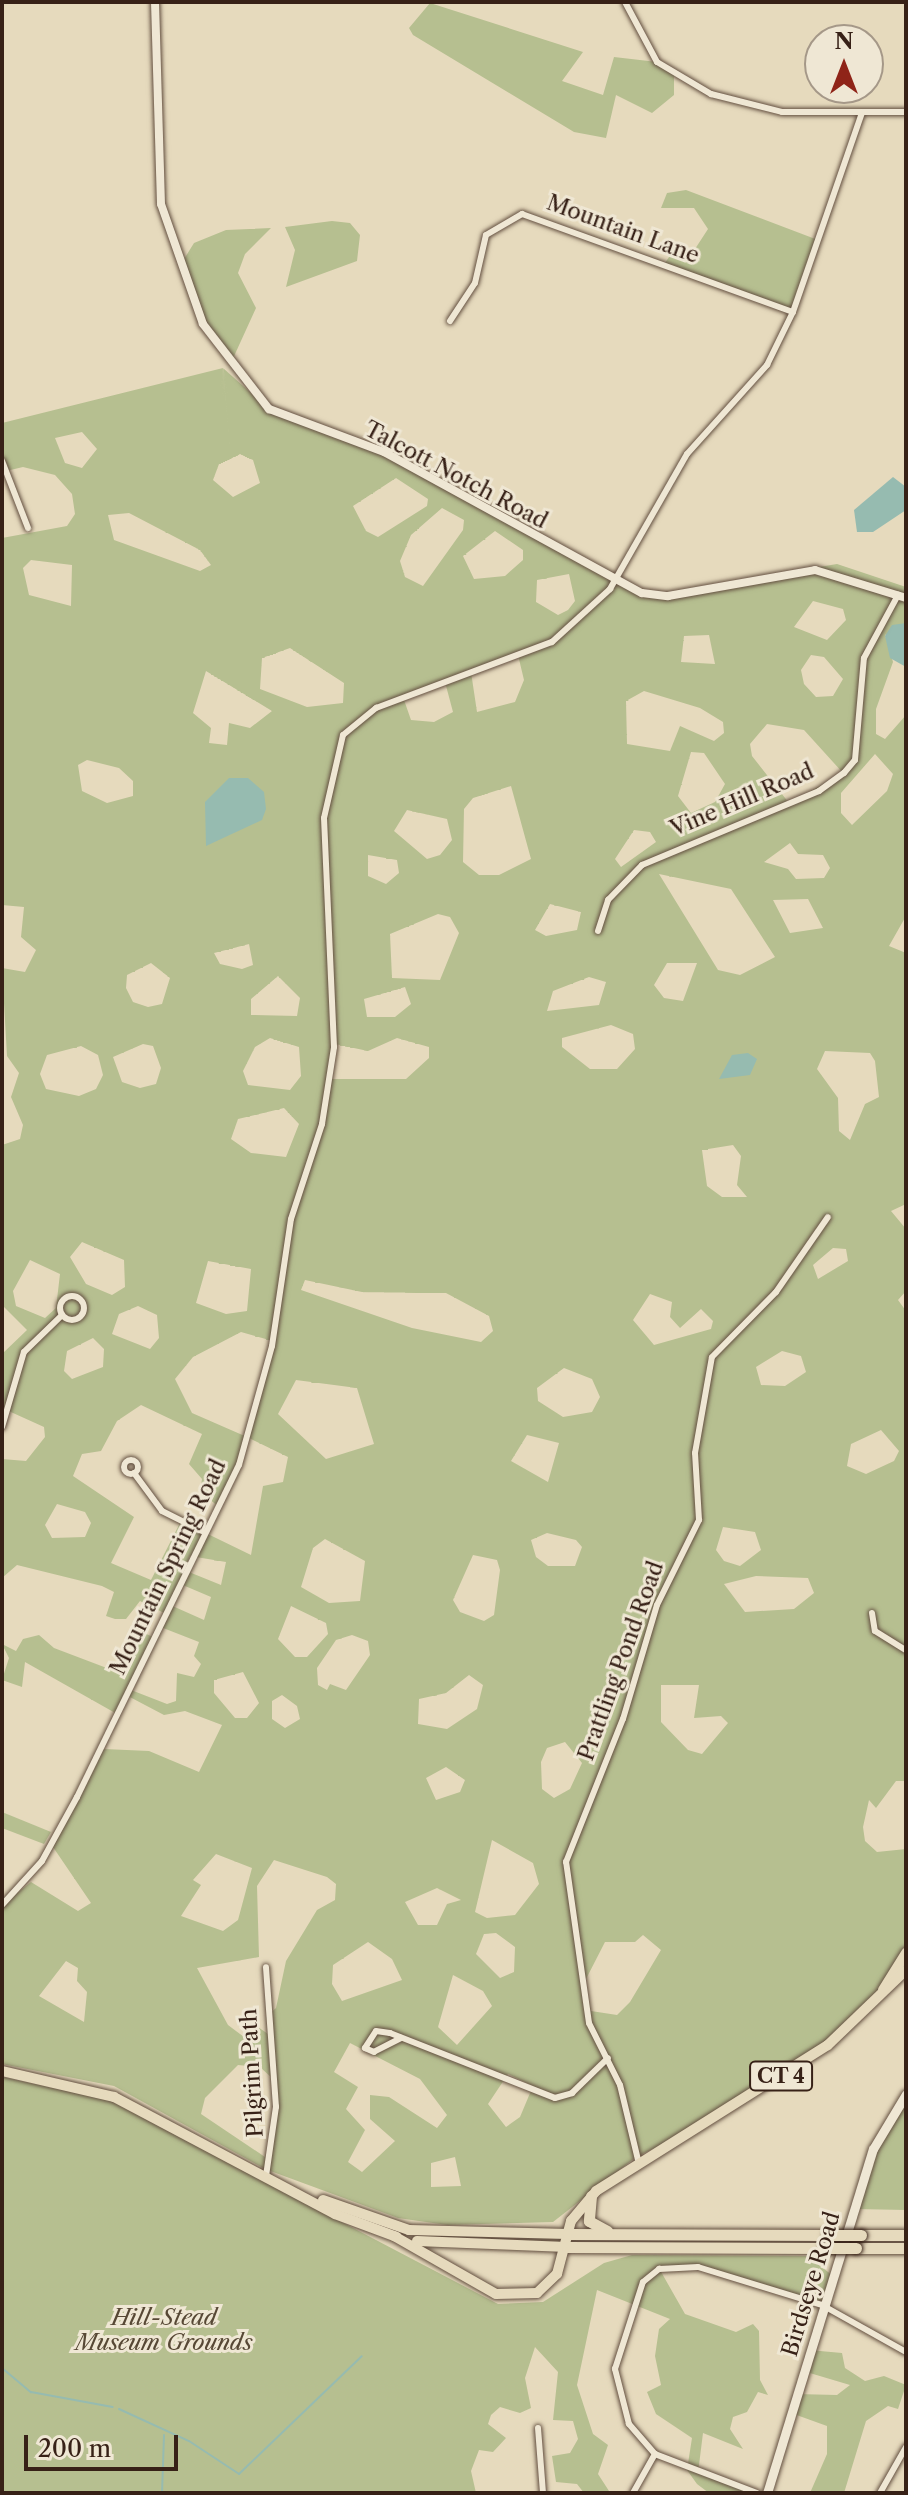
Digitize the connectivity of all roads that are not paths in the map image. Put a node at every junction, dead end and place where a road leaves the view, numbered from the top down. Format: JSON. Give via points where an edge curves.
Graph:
{"nodes":[{"id":1,"x":155,"y":2,"type":"edge"},
{"id":2,"x":625,"y":2,"type":"edge"},
{"id":3,"x":906,"y":112,"type":"edge"},
{"id":4,"x":862,"y":113,"type":"junction"},
{"id":5,"x":793,"y":312,"type":"junction"},
{"id":6,"x":450,"y":321,"type":"dead end"},
{"id":7,"x":2,"y":461,"type":"edge"},
{"id":8,"x":28,"y":528,"type":"dead end"},
{"id":9,"x":614,"y":582,"type":"junction"},
{"id":10,"x":902,"y":597,"type":"edge"},
{"id":11,"x":598,"y":931,"type":"dead end"},
{"id":12,"x":828,"y":1217,"type":"dead end"},
{"id":13,"x":62,"y":1315,"type":"dead end"},
{"id":14,"x":2,"y":1427,"type":"edge"},
{"id":15,"x":134,"y":1473,"type":"dead end"},
{"id":16,"x":202,"y":1531,"type":"junction"},
{"id":17,"x":872,"y":1613,"type":"dead end"},
{"id":18,"x":906,"y":1650,"type":"edge"},
{"id":19,"x":2,"y":1905,"type":"edge"},
{"id":20,"x":906,"y":1953,"type":"edge"},
{"id":21,"x":266,"y":1967,"type":"dead end"},
{"id":22,"x":906,"y":1970,"type":"edge"},
{"id":23,"x":880,"y":1995,"type":"junction"},
{"id":24,"x":401,"y":2038,"type":"junction"},
{"id":25,"x":608,"y":2058,"type":"junction"},
{"id":26,"x":2,"y":2071,"type":"edge"},
{"id":27,"x":906,"y":2094,"type":"edge"},
{"id":28,"x":639,"y":2164,"type":"junction"},
{"id":29,"x":266,"y":2176,"type":"junction"},
{"id":30,"x":288,"y":2187,"type":"junction"},
{"id":31,"x":591,"y":2196,"type":"junction"},
{"id":32,"x":620,"y":2234,"type":"junction"},
{"id":33,"x":906,"y":2235,"type":"edge"},
{"id":34,"x":394,"y":2236,"type":"junction"},
{"id":35,"x":567,"y":2240,"type":"junction"},
{"id":36,"x":906,"y":2248,"type":"edge"},
{"id":37,"x":822,"y":2305,"type":"junction"},
{"id":38,"x":906,"y":2352,"type":"edge"},
{"id":39,"x":538,"y":2428,"type":"dead end"},
{"id":40,"x":906,"y":2447,"type":"edge"},
{"id":41,"x":655,"y":2454,"type":"junction"},
{"id":42,"x":543,"y":2493,"type":"edge"},
{"id":43,"x":633,"y":2493,"type":"edge"},
{"id":44,"x":757,"y":2493,"type":"edge"},
{"id":45,"x":767,"y":2493,"type":"edge"},
{"id":46,"x":880,"y":2493,"type":"edge"}],
"edges":[{"from":1,"to":9,"type":"street","name":"Talcott Notch Road","via":[[161,204],[203,324],[239,378],[277,415],[384,452]]},
{"from":2,"to":4,"type":"street","via":[[657,62],[692,86],[782,112]]},
{"from":3,"to":4,"type":"street"},
{"from":4,"to":5,"type":"street","name":"Mountain Spring Road"},
{"from":5,"to":6,"type":"street","name":"Mountain Lane","via":[[522,214],[486,235],[475,283]]},
{"from":5,"to":9,"type":"street","name":"Mountain Spring Road","via":[[767,365],[687,454]]},
{"from":7,"to":8,"type":"street"},
{"from":9,"to":10,"type":"street","name":"Talcott Notch Road","via":[[668,596],[815,570]]},
{"from":9,"to":16,"type":"street","name":"Mountain Spring Road","via":[[552,642],[376,708],[343,735],[324,818],[337,1003],[322,1124],[291,1219],[272,1346],[239,1465]]},
{"from":10,"to":11,"type":"street","name":"Vine Hill Road","via":[[864,658],[855,760],[844,773],[819,791],[642,865],[608,900]]},
{"from":12,"to":25,"type":"street","name":"Prattling Pond Road","via":[[776,1292],[712,1357],[695,1453],[699,1520],[657,1605],[623,1719],[566,1862],[587,2014]]},
{"from":13,"to":14,"type":"street","via":[[24,1352]]},
{"from":15,"to":16,"type":"street","via":[[162,1511]]},
{"from":16,"to":19,"type":"street","name":"Mountain Spring Road","via":[[77,1797],[42,1861]]},
{"from":17,"to":18,"type":"street","via":[[875,1631]]},
{"from":20,"to":23,"type":"main road","number":"CT 4"},
{"from":21,"to":29,"type":"street","name":"Pilgrim Path","via":[[276,2107]]},
{"from":22,"to":23,"type":"main road","number":"CT 4"},
{"from":23,"to":28,"type":"main road","number":"CT 4","via":[[806,2060]]},
{"from":24,"to":24,"type":"street","via":[[376,2031],[365,2048],[374,2052]]},
{"from":24,"to":25,"type":"street","via":[[555,2098],[572,2093]]},
{"from":25,"to":28,"type":"street","name":"Prattling Pond Road"},
{"from":26,"to":29,"type":"main road","number":"CT 4","via":[[94,2088]]},
{"from":27,"to":37,"type":"main road","name":"Birdseye Road","via":[[876,2140]]},
{"from":28,"to":31,"type":"main road","number":"CT 4"},
{"from":29,"to":30,"type":"main road","number":"CT 4"},
{"from":30,"to":34,"type":"main road","number":"CT 4"},
{"from":30,"to":35,"type":"main road","number":"CT 4","via":[[409,2230]]},
{"from":31,"to":32,"type":"highway","via":[[589,2221]]},
{"from":31,"to":35,"type":"main road","number":"CT 4"},
{"from":32,"to":33,"type":"highway","bridge":true},
{"from":32,"to":35,"type":"highway"},
{"from":34,"to":35,"type":"main road","via":[[448,2245]]},
{"from":34,"to":35,"type":"main road","number":"CT 4","via":[[510,2298],[548,2284]]},
{"from":35,"to":36,"type":"highway","bridge":true},
{"from":37,"to":38,"type":"street"},
{"from":37,"to":41,"type":"street","via":[[698,2267],[659,2269],[635,2294],[615,2369],[620,2404]]},
{"from":37,"to":45,"type":"main road","name":"Birdseye Road"},
{"from":39,"to":42,"type":"street"},
{"from":40,"to":46,"type":"street"},
{"from":41,"to":43,"type":"street"},
{"from":41,"to":44,"type":"street"}]}
